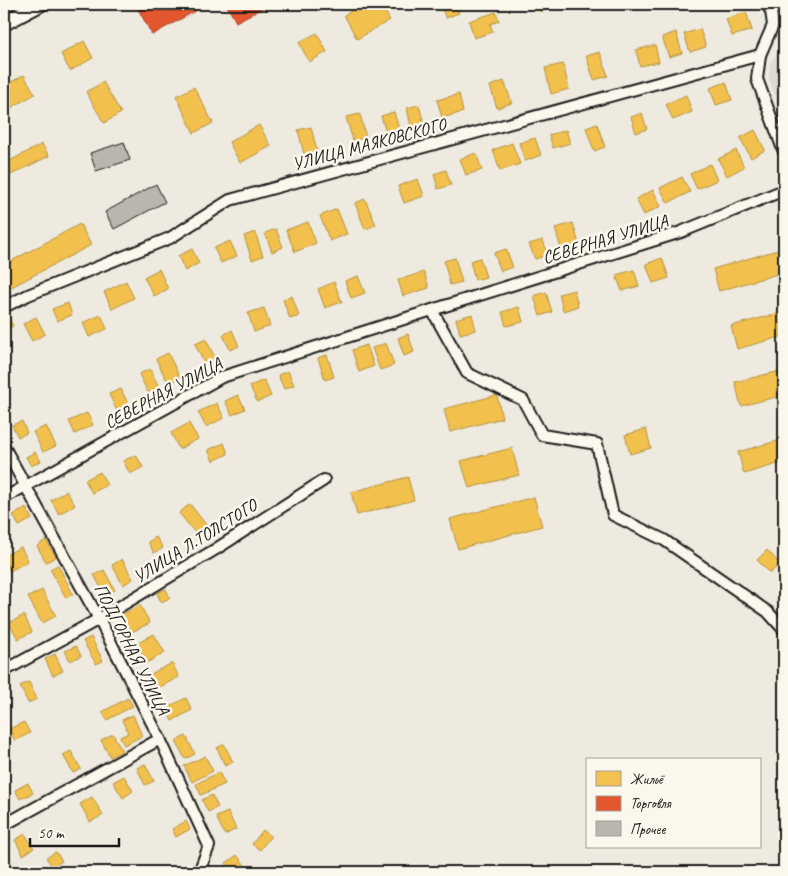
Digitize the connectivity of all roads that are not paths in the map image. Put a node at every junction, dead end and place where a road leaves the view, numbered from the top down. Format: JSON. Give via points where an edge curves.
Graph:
{"nodes":[{"id":1,"x":40,"y":4,"type":"edge"},
{"id":2,"x":766,"y":4,"type":"edge"},
{"id":3,"x":4,"y":23,"type":"edge"},
{"id":4,"x":760,"y":55,"type":"junction"},
{"id":5,"x":784,"y":152,"type":"edge"},
{"id":6,"x":784,"y":190,"type":"edge"},
{"id":7,"x":4,"y":307,"type":"edge"},
{"id":8,"x":432,"y":310,"type":"junction"},
{"id":9,"x":4,"y":447,"type":"edge"},
{"id":10,"x":324,"y":480,"type":"dead end"},
{"id":11,"x":26,"y":485,"type":"junction"},
{"id":12,"x":4,"y":498,"type":"edge"},
{"id":13,"x":99,"y":619,"type":"junction"},
{"id":14,"x":784,"y":630,"type":"edge"},
{"id":15,"x":4,"y":671,"type":"edge"},
{"id":16,"x":160,"y":739,"type":"junction"},
{"id":17,"x":4,"y":825,"type":"edge"},
{"id":18,"x":199,"y":872,"type":"edge"}],
"edges":[{"from":1,"to":3,"type":"street"},
{"from":2,"to":4,"type":"street","via":[[771,11],[773,25]]},
{"from":4,"to":5,"type":"street","via":[[757,79]]},
{"from":4,"to":7,"type":"street","name":"УЛИЦА МАЯКОВСКОГО","via":[[230,200],[170,238]]},
{"from":6,"to":8,"type":"street","name":"СЕВЕРНАЯ УЛИЦА","via":[[681,232]]},
{"from":8,"to":11,"type":"street","name":"СЕВЕРНАЯ УЛИЦА","via":[[222,377]]},
{"from":8,"to":14,"type":"street","via":[[467,373],[523,400],[542,435],[597,444],[613,515],[664,540],[768,612]]},
{"from":9,"to":11,"type":"street","name":"ПОДГОРНАЯ УЛИЦА"},
{"from":10,"to":13,"type":"street","name":"УЛИЦА Л.ТОЛСТОГО"},
{"from":11,"to":12,"type":"street","name":"СЕВЕРНАЯ УЛИЦА"},
{"from":11,"to":13,"type":"street","name":"ПОДГОРНАЯ УЛИЦА"},
{"from":13,"to":15,"type":"street","name":"УЛИЦА Л.ТОЛСТОГО"},
{"from":13,"to":16,"type":"street","name":"ПОДГОРНАЯ УЛИЦА"},
{"from":16,"to":17,"type":"street"},
{"from":16,"to":18,"type":"street","name":"ПОДГОРНАЯ УЛИЦА","via":[[209,846]]}]}
